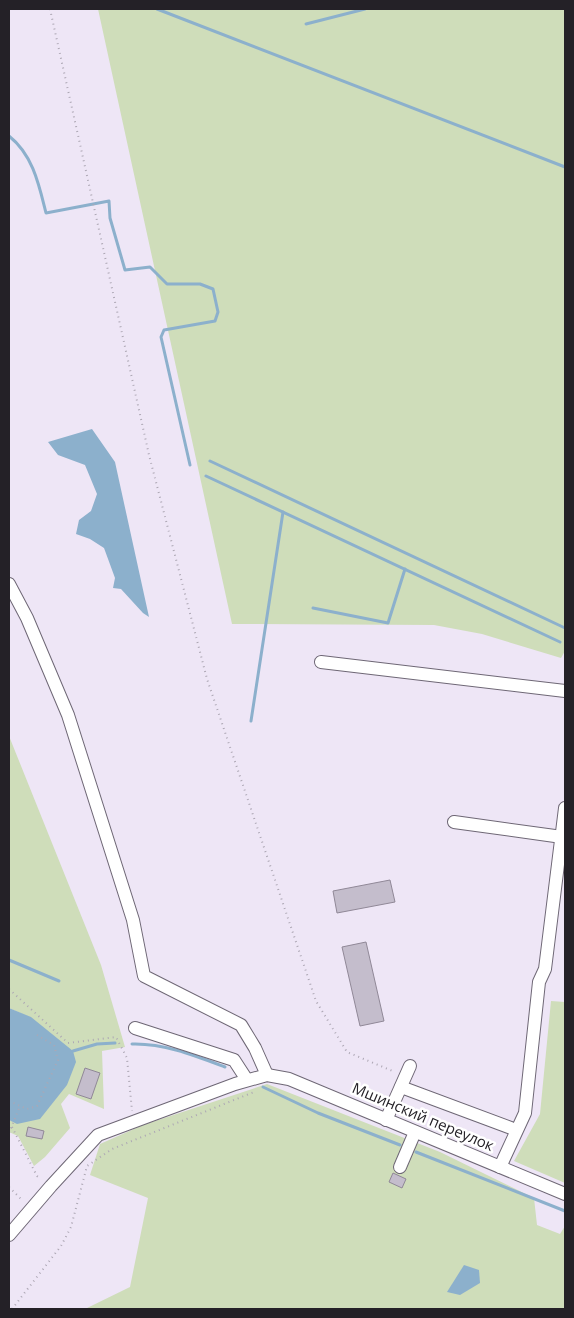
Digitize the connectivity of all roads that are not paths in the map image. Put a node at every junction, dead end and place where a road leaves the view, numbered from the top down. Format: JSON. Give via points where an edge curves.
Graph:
{"nodes":[{"id":1,"x":9,"y":584,"type":"edge"},
{"id":2,"x":321,"y":662,"type":"dead end"},
{"id":3,"x":565,"y":690,"type":"edge"},
{"id":4,"x":565,"y":808,"type":"edge"},
{"id":5,"x":454,"y":822,"type":"dead end"},
{"id":6,"x":563,"y":835,"type":"edge"},
{"id":7,"x":559,"y":901,"type":"edge"},
{"id":8,"x":135,"y":1028,"type":"dead end"},
{"id":9,"x":257,"y":1078,"type":"junction"},
{"id":10,"x":386,"y":1120,"type":"junction"},
{"id":11,"x":511,"y":1128,"type":"dead end"},
{"id":12,"x":415,"y":1132,"type":"junction"},
{"id":13,"x":400,"y":1167,"type":"dead end"},
{"id":14,"x":500,"y":1167,"type":"junction"},
{"id":15,"x":565,"y":1194,"type":"edge"},
{"id":16,"x":9,"y":1235,"type":"edge"}],
"edges":[{"from":1,"to":9,"type":"street","via":[[68,715],[133,920],[144,976],[241,1025],[255,1048]]},
{"from":2,"to":3,"type":"street"},
{"from":4,"to":6,"type":"street"},
{"from":5,"to":6,"type":"street"},
{"from":6,"to":7,"type":"street"},
{"from":7,"to":14,"type":"street","via":[[540,982],[525,1113]]},
{"from":8,"to":9,"type":"street","via":[[234,1060]]},
{"from":9,"to":10,"type":"street","name":"Мшинский переулок","via":[[290,1079]]},
{"from":9,"to":16,"type":"street","via":[[98,1135]]},
{"from":10,"to":11,"type":"street","via":[[406,1077]]},
{"from":10,"to":12,"type":"street","name":"Мшинский переулок"},
{"from":12,"to":13,"type":"street"},
{"from":12,"to":14,"type":"street","name":"Мшинский переулок"},
{"from":14,"to":15,"type":"street","name":"Мшинский переулок"}]}
